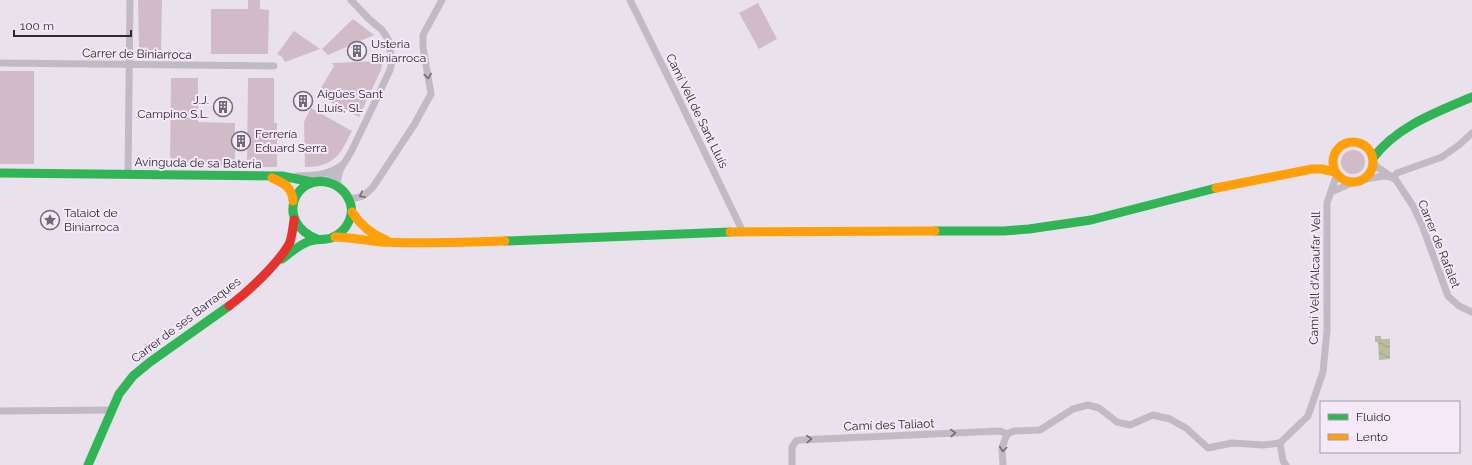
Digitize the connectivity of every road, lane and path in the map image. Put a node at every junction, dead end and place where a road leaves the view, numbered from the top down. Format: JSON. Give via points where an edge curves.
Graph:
{"nodes":[{"id":1,"x":130,"y":0,"type":"edge"},
{"id":2,"x":351,"y":0,"type":"edge"},
{"id":3,"x":442,"y":0,"type":"edge"},
{"id":4,"x":630,"y":0,"type":"edge"},
{"id":5,"x":0,"y":63,"type":"edge"},
{"id":6,"x":129,"y":65,"type":"junction"},
{"id":7,"x":274,"y":66,"type":"dead end"},
{"id":8,"x":1472,"y":97,"type":"edge"},
{"id":9,"x":1472,"y":133,"type":"edge"},
{"id":10,"x":1387,"y":141,"type":"junction"},
{"id":11,"x":1364,"y":146,"type":"junction"},
{"id":12,"x":1336,"y":153,"type":"junction"},
{"id":13,"x":1373,"y":161,"type":"junction"},
{"id":14,"x":342,"y":167,"type":"junction"},
{"id":15,"x":1312,"y":169,"type":"junction"},
{"id":16,"x":0,"y":173,"type":"edge"},
{"id":17,"x":1336,"y":173,"type":"junction"},
{"id":18,"x":128,"y":174,"type":"junction"},
{"id":19,"x":267,"y":175,"type":"junction"},
{"id":20,"x":291,"y":176,"type":"junction"},
{"id":21,"x":1393,"y":178,"type":"junction"},
{"id":22,"x":1366,"y":179,"type":"junction"},
{"id":23,"x":327,"y":181,"type":"junction"},
{"id":24,"x":312,"y":182,"type":"junction"},
{"id":25,"x":1352,"y":183,"type":"junction"},
{"id":26,"x":338,"y":186,"type":"junction"},
{"id":27,"x":1330,"y":194,"type":"junction"},
{"id":28,"x":349,"y":198,"type":"junction"},
{"id":29,"x":294,"y":203,"type":"junction"},
{"id":30,"x":352,"y":212,"type":"junction"},
{"id":31,"x":294,"y":220,"type":"junction"},
{"id":32,"x":743,"y":232,"type":"junction"},
{"id":33,"x":335,"y":237,"type":"junction"},
{"id":34,"x":317,"y":239,"type":"junction"},
{"id":35,"x":393,"y":242,"type":"junction"},
{"id":36,"x":274,"y":264,"type":"junction"},
{"id":37,"x":1472,"y":312,"type":"edge"},
{"id":38,"x":111,"y":410,"type":"junction"},
{"id":39,"x":0,"y":411,"type":"edge"},
{"id":40,"x":1007,"y":434,"type":"junction"},
{"id":41,"x":1280,"y":444,"type":"junction"},
{"id":42,"x":88,"y":465,"type":"edge"},
{"id":43,"x":792,"y":465,"type":"edge"},
{"id":44,"x":1002,"y":465,"type":"edge"},
{"id":45,"x":1286,"y":465,"type":"edge"}],
"edges":[{"from":1,"to":6,"type":"street"},
{"from":2,"to":14,"type":"street","via":[[382,30],[388,40],[392,61],[387,77]]},
{"from":3,"to":28,"type":"street","one_way":true,"via":[[423,34],[430,94],[414,125],[373,187],[361,197]]},
{"from":4,"to":32,"type":"street","name":"Camí Vell de Sant Lluís"},
{"from":5,"to":6,"type":"street","name":"Carrer de Biniarroca"},
{"from":6,"to":7,"type":"street","name":"Carrer de Biniarroca"},
{"from":6,"to":18,"type":"street"},
{"from":8,"to":10,"type":"main road","via":[[1425,118]]},
{"from":9,"to":21,"type":"street","via":[[1449,152],[1397,173]]},
{"from":10,"to":11,"type":"main road"},
{"from":10,"to":13,"type":"main road"},
{"from":11,"to":12,"type":"main road","via":[[1354,142],[1348,143]]},
{"from":11,"to":13,"type":"main road","via":[[1372,153]]},
{"from":12,"to":15,"type":"main road"},
{"from":12,"to":17,"type":"main road","via":[[1333,162]]},
{"from":13,"to":21,"type":"street","name":"Carrer de Rafalet"},
{"from":13,"to":22,"type":"main road"},
{"from":14,"to":20,"type":"street","via":[[326,174]]},
{"from":14,"to":23,"type":"street"},
{"from":14,"to":26,"type":"street"},
{"from":15,"to":17,"type":"main road"},
{"from":15,"to":32,"type":"main road","via":[[1211,189],[1091,220],[1054,226],[1004,231]]},
{"from":16,"to":18,"type":"main road","name":"Avinguda de sa Bateria"},
{"from":17,"to":25,"type":"main road"},
{"from":17,"to":27,"type":"street","name":"Camí Vell d'Alcaufar Vell"},
{"from":18,"to":19,"type":"main road","name":"Avinguda de sa Bateria"},
{"from":19,"to":20,"type":"main road","name":"Avinguda de sa Bateria"},
{"from":19,"to":29,"type":"main road","via":[[290,188]]},
{"from":20,"to":24,"type":"main road","name":"Avinguda de sa Bateria"},
{"from":21,"to":22,"type":"street","via":[[1384,176]]},
{"from":21,"to":37,"type":"street","name":"Carrer de Rafalet","via":[[1399,183],[1422,225],[1448,296],[1459,306]]},
{"from":22,"to":25,"type":"main road"},
{"from":23,"to":24,"type":"main road"},
{"from":23,"to":26,"type":"main road"},
{"from":24,"to":29,"type":"main road","via":[[297,194]]},
{"from":25,"to":27,"type":"street"},
{"from":26,"to":28,"type":"main road"},
{"from":27,"to":41,"type":"street","name":"Camí Vell d'Alcaufar Vell","via":[[1327,204],[1326,250],[1328,331],[1322,372],[1308,416]]},
{"from":28,"to":30,"type":"main road"},
{"from":29,"to":31,"type":"main road"},
{"from":30,"to":33,"type":"main road","via":[[347,226]]},
{"from":30,"to":35,"type":"main road","via":[[362,227]]},
{"from":31,"to":34,"type":"main road","via":[[303,232]]},
{"from":31,"to":36,"type":"main road","via":[[290,241]]},
{"from":32,"to":35,"type":"main road","via":[[439,243]]},
{"from":33,"to":34,"type":"main road"},
{"from":33,"to":35,"type":"main road"},
{"from":34,"to":36,"type":"main road"},
{"from":36,"to":38,"type":"main road","name":"Carrer de ses Barraques","via":[[236,300],[133,376]]},
{"from":38,"to":39,"type":"street"},
{"from":38,"to":42,"type":"main road","name":"Carrer de ses Barraques"},
{"from":40,"to":41,"type":"street","name":"Camí des Taliaot","via":[[1014,430],[1040,430],[1073,409],[1088,405],[1099,408],[1117,422],[1130,425],[1153,415],[1170,419],[1186,428],[1208,448],[1232,443]]},
{"from":43,"to":40,"type":"street","name":"Camí des Taliaot","one_way":true,"via":[[792,447],[800,440],[1000,431]]},
{"from":40,"to":44,"type":"street","one_way":true,"via":[[1002,448]]},
{"from":41,"to":45,"type":"street"}]}
